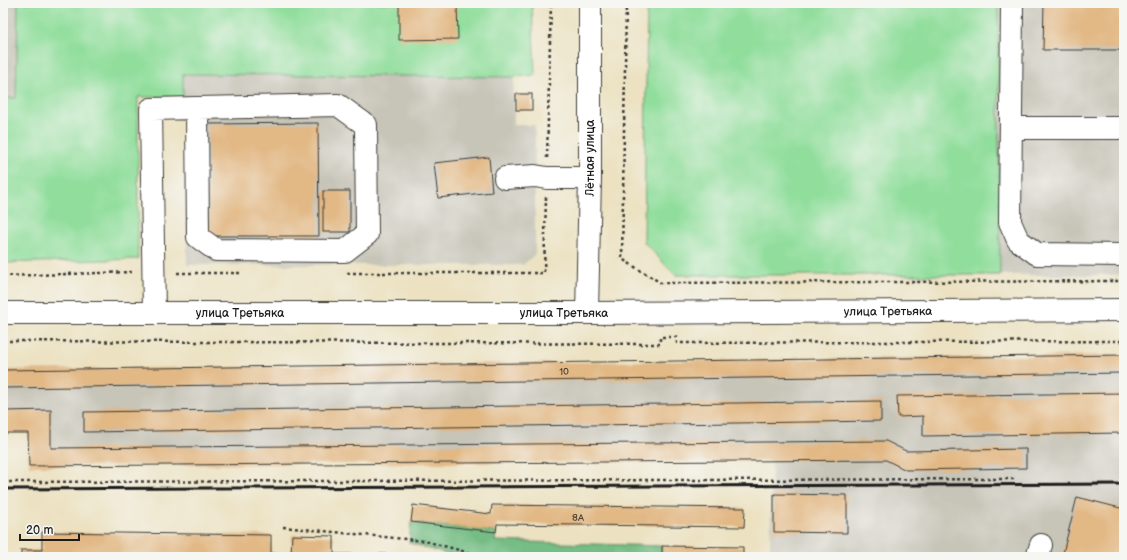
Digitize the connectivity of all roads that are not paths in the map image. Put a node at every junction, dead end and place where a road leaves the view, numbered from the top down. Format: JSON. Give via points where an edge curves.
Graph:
{"nodes":[{"id":1,"x":590,"y":3,"type":"edge"},
{"id":2,"x":1012,"y":3,"type":"edge"},
{"id":3,"x":197,"y":108,"type":"junction"},
{"id":4,"x":1011,"y":128,"type":"junction"},
{"id":5,"x":1124,"y":128,"type":"edge"},
{"id":6,"x":505,"y":178,"type":"dead end"},
{"id":7,"x":590,"y":178,"type":"junction"},
{"id":8,"x":1124,"y":255,"type":"edge"},
{"id":9,"x":1124,"y":310,"type":"edge"},
{"id":10,"x":3,"y":313,"type":"edge"},
{"id":11,"x":154,"y":313,"type":"junction"},
{"id":12,"x":587,"y":313,"type":"junction"}],
"edges":[{"from":1,"to":7,"type":"street","name":"Лётная улица"},
{"from":2,"to":4,"type":"street"},
{"from":3,"to":3,"type":"street","via":[[338,105],[361,121],[366,125],[367,234],[345,252],[216,250],[198,237]]},
{"from":3,"to":11,"type":"street","via":[[151,109]]},
{"from":4,"to":5,"type":"street"},
{"from":4,"to":8,"type":"street","via":[[1010,222],[1018,240],[1037,254]]},
{"from":6,"to":7,"type":"street"},
{"from":7,"to":12,"type":"street","name":"Лётная улица"},
{"from":9,"to":12,"type":"street","name":"улица Третьяка"},
{"from":10,"to":11,"type":"street","name":"улица Третьяка"},
{"from":11,"to":12,"type":"street","name":"улица Третьяка"}]}
